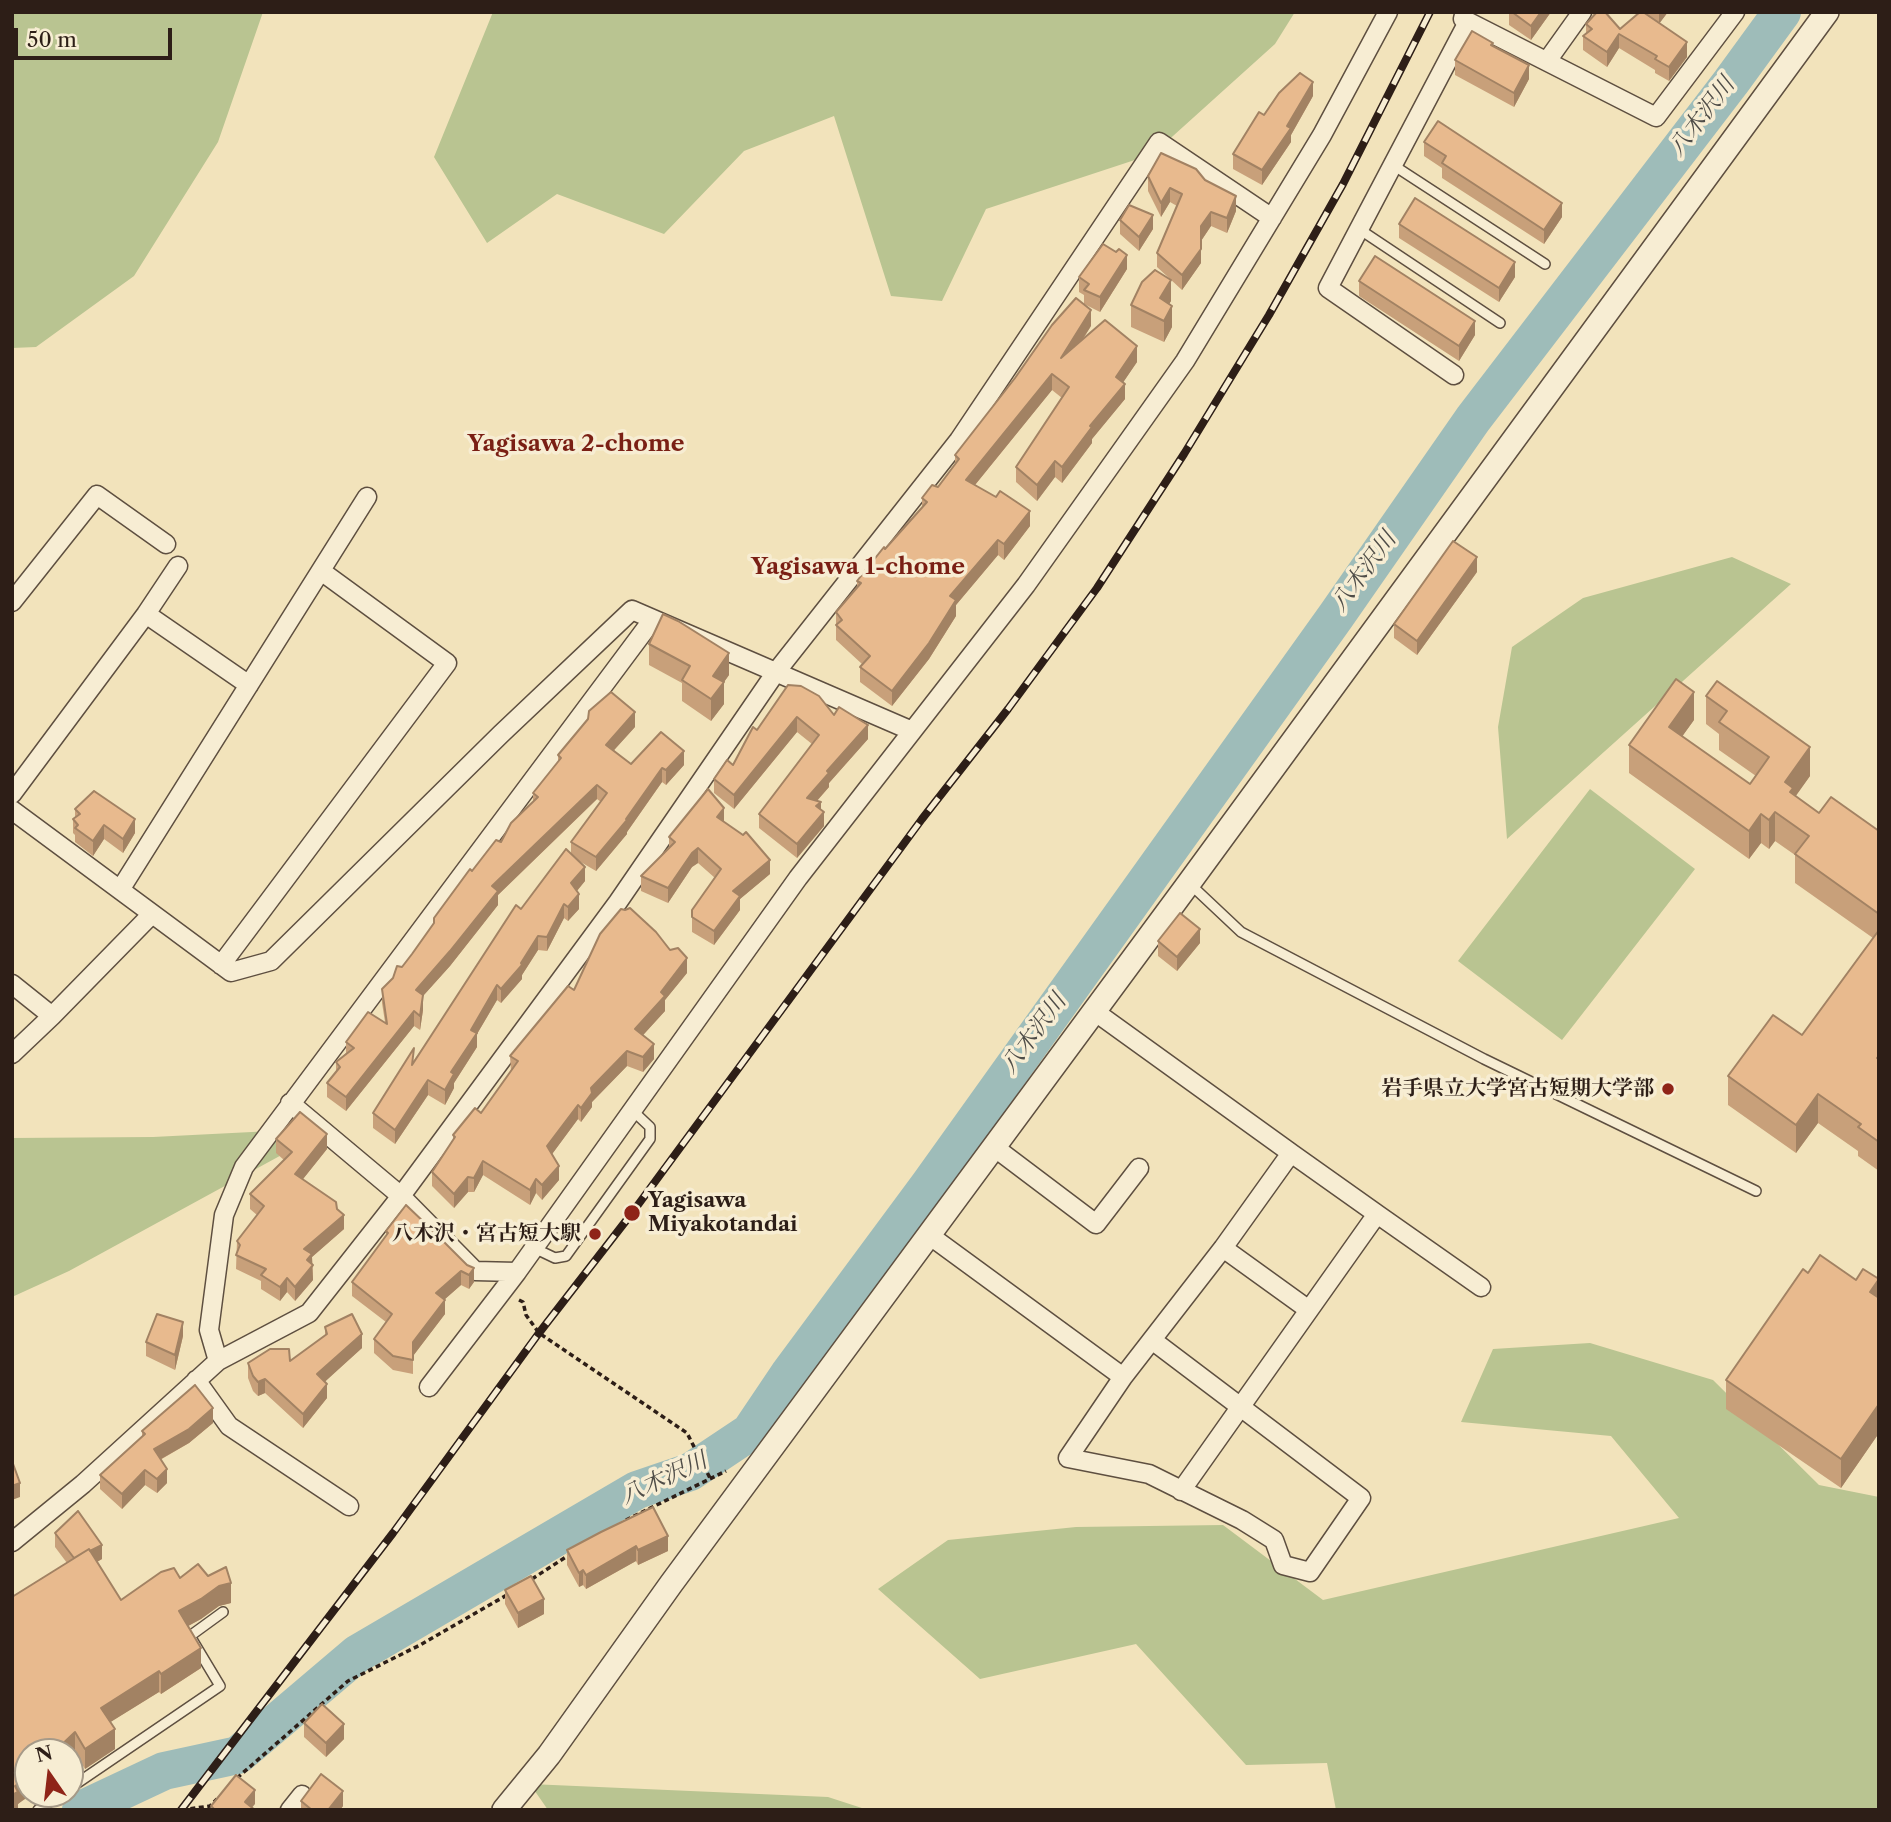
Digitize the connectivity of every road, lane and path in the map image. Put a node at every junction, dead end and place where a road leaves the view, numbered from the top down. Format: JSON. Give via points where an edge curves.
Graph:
{"nodes":[{"id":1,"x":1388,"y":12,"type":"edge"},
{"id":2,"x":1582,"y":12,"type":"edge"},
{"id":3,"x":1735,"y":12,"type":"edge"},
{"id":4,"x":1827,"y":12,"type":"edge"},
{"id":5,"x":1467,"y":17,"type":"edge"},
{"id":6,"x":1547,"y":61,"type":"junction"},
{"id":7,"x":1393,"y":165,"type":"junction"},
{"id":8,"x":1272,"y":218,"type":"junction"},
{"id":9,"x":1359,"y":229,"type":"junction"},
{"id":10,"x":1545,"y":264,"type":"dead end"},
{"id":11,"x":1500,"y":323,"type":"dead end"},
{"id":12,"x":1454,"y":375,"type":"dead end"},
{"id":13,"x":367,"y":497,"type":"dead end"},
{"id":14,"x":166,"y":544,"type":"dead end"},
{"id":15,"x":178,"y":566,"type":"dead end"},
{"id":16,"x":321,"y":571,"type":"junction"},
{"id":17,"x":12,"y":602,"type":"edge"},
{"id":18,"x":146,"y":614,"type":"junction"},
{"id":19,"x":653,"y":619,"type":"junction"},
{"id":20,"x":776,"y":672,"type":"junction"},
{"id":21,"x":249,"y":685,"type":"junction"},
{"id":22,"x":912,"y":731,"type":"junction"},
{"id":23,"x":12,"y":794,"type":"edge"},
{"id":24,"x":12,"y":810,"type":"edge"},
{"id":25,"x":1189,"y":883,"type":"junction"},
{"id":26,"x":120,"y":890,"type":"junction"},
{"id":27,"x":152,"y":914,"type":"junction"},
{"id":28,"x":221,"y":965,"type":"junction"},
{"id":29,"x":12,"y":984,"type":"edge"},
{"id":30,"x":1094,"y":1011,"type":"junction"},
{"id":31,"x":52,"y":1016,"type":"junction"},
{"id":32,"x":12,"y":1054,"type":"edge"},
{"id":33,"x":290,"y":1103,"type":"junction"},
{"id":34,"x":632,"y":1110,"type":"junction"},
{"id":35,"x":994,"y":1147,"type":"junction"},
{"id":36,"x":1291,"y":1153,"type":"junction"},
{"id":37,"x":1139,"y":1168,"type":"dead end"},
{"id":38,"x":1756,"y":1191,"type":"dead end"},
{"id":39,"x":401,"y":1196,"type":"junction"},
{"id":40,"x":1377,"y":1213,"type":"junction"},
{"id":41,"x":929,"y":1234,"type":"junction"},
{"id":42,"x":534,"y":1248,"type":"junction"},
{"id":43,"x":1223,"y":1248,"type":"junction"},
{"id":44,"x":517,"y":1272,"type":"junction"},
{"id":45,"x":1481,"y":1287,"type":"dead end"},
{"id":46,"x":502,"y":1292,"type":"junction"},
{"id":47,"x":1309,"y":1310,"type":"junction"},
{"id":48,"x":1152,"y":1340,"type":"junction"},
{"id":49,"x":218,"y":1361,"type":"junction"},
{"id":50,"x":1123,"y":1377,"type":"junction"},
{"id":51,"x":197,"y":1380,"type":"junction"},
{"id":52,"x":429,"y":1387,"type":"dead end"},
{"id":53,"x":1241,"y":1407,"type":"junction"},
{"id":54,"x":756,"y":1469,"type":"junction"},
{"id":55,"x":710,"y":1478,"type":"junction"},
{"id":56,"x":1181,"y":1491,"type":"junction"},
{"id":57,"x":349,"y":1506,"type":"dead end"},
{"id":58,"x":625,"y":1520,"type":"edge"},
{"id":59,"x":12,"y":1542,"type":"edge"},
{"id":60,"x":570,"y":1555,"type":"edge"},
{"id":61,"x":526,"y":1583,"type":"edge"},
{"id":62,"x":515,"y":1590,"type":"edge"},
{"id":63,"x":223,"y":1612,"type":"dead end"},
{"id":64,"x":84,"y":1778,"type":"edge"},
{"id":65,"x":229,"y":1787,"type":"edge"},
{"id":66,"x":302,"y":1795,"type":"edge"},
{"id":67,"x":219,"y":1796,"type":"edge"},
{"id":68,"x":182,"y":1810,"type":"edge"},
{"id":69,"x":290,"y":1810,"type":"edge"},
{"id":70,"x":504,"y":1810,"type":"edge"}],
"edges":[{"from":1,"to":8,"type":"street"},
{"from":2,"to":6,"type":"street"},
{"from":3,"to":6,"type":"street","via":[[1656,117]]},
{"from":4,"to":25,"type":"street"},
{"from":5,"to":6,"type":"street"},
{"from":5,"to":7,"type":"street"},
{"from":7,"to":9,"type":"street"},
{"from":7,"to":10,"type":"lane"},
{"from":8,"to":20,"type":"street","via":[[1158,142],[959,440]]},
{"from":8,"to":22,"type":"street","via":[[1185,361],[1026,585]]},
{"from":9,"to":11,"type":"lane"},
{"from":9,"to":12,"type":"street","via":[[1328,288]]},
{"from":13,"to":16,"type":"street"},
{"from":14,"to":17,"type":"street","via":[[97,495]]},
{"from":15,"to":18,"type":"street"},
{"from":16,"to":21,"type":"street"},
{"from":16,"to":28,"type":"street","via":[[447,663]]},
{"from":18,"to":21,"type":"street"},
{"from":18,"to":23,"type":"street"},
{"from":19,"to":20,"type":"street"},
{"from":19,"to":28,"type":"street","via":[[632,610],[271,961],[231,972]]},
{"from":19,"to":33,"type":"street"},
{"from":20,"to":22,"type":"street"},
{"from":20,"to":39,"type":"street","via":[[618,902]]},
{"from":21,"to":26,"type":"street"},
{"from":22,"to":34,"type":"street","via":[[798,878]]},
{"from":24,"to":26,"type":"street"},
{"from":25,"to":30,"type":"street"},
{"from":25,"to":38,"type":"lane","via":[[1241,932],[1484,1059]]},
{"from":26,"to":27,"type":"street"},
{"from":27,"to":28,"type":"street"},
{"from":27,"to":31,"type":"street"},
{"from":29,"to":31,"type":"street"},
{"from":30,"to":35,"type":"street"},
{"from":30,"to":36,"type":"street"},
{"from":31,"to":32,"type":"street"},
{"from":33,"to":39,"type":"street"},
{"from":33,"to":49,"type":"street","via":[[244,1167],[224,1215],[209,1330]]},
{"from":34,"to":42,"type":"street"},
{"from":34,"to":42,"type":"lane","via":[[650,1128],[650,1139],[566,1256],[555,1258]]},
{"from":35,"to":37,"type":"street","via":[[1096,1224]]},
{"from":35,"to":41,"type":"street"},
{"from":36,"to":40,"type":"street"},
{"from":36,"to":43,"type":"street"},
{"from":39,"to":44,"type":"street","via":[[475,1271]]},
{"from":39,"to":49,"type":"street","via":[[309,1313]]},
{"from":40,"to":45,"type":"street"},
{"from":40,"to":47,"type":"street"},
{"from":41,"to":50,"type":"street"},
{"from":41,"to":54,"type":"street"},
{"from":42,"to":44,"type":"street"},
{"from":43,"to":47,"type":"street"},
{"from":43,"to":48,"type":"street"},
{"from":44,"to":46,"type":"street"},
{"from":46,"to":52,"type":"street"},
{"from":46,"to":55,"type":"path","via":[[523,1302],[539,1333],[687,1433]]},
{"from":47,"to":53,"type":"street"},
{"from":48,"to":50,"type":"street"},
{"from":48,"to":53,"type":"street"},
{"from":49,"to":51,"type":"street"},
{"from":50,"to":56,"type":"street","via":[[1068,1458],[1149,1474]]},
{"from":51,"to":57,"type":"street","via":[[229,1426]]},
{"from":51,"to":59,"type":"street"},
{"from":53,"to":56,"type":"street"},
{"from":53,"to":56,"type":"street","via":[[1361,1498],[1310,1572],[1283,1565],[1274,1540]]},
{"from":54,"to":55,"type":"path","via":[[732,1469]]},
{"from":54,"to":70,"type":"street","via":[[549,1755]]},
{"from":55,"to":58,"type":"path"},
{"from":60,"to":61,"type":"path"},
{"from":62,"to":65,"type":"path","via":[[348,1681]]},
{"from":63,"to":64,"type":"lane","via":[[190,1636],[220,1686]]},
{"from":66,"to":69,"type":"street"},
{"from":67,"to":68,"type":"path","via":[[210,1806]]}]}
